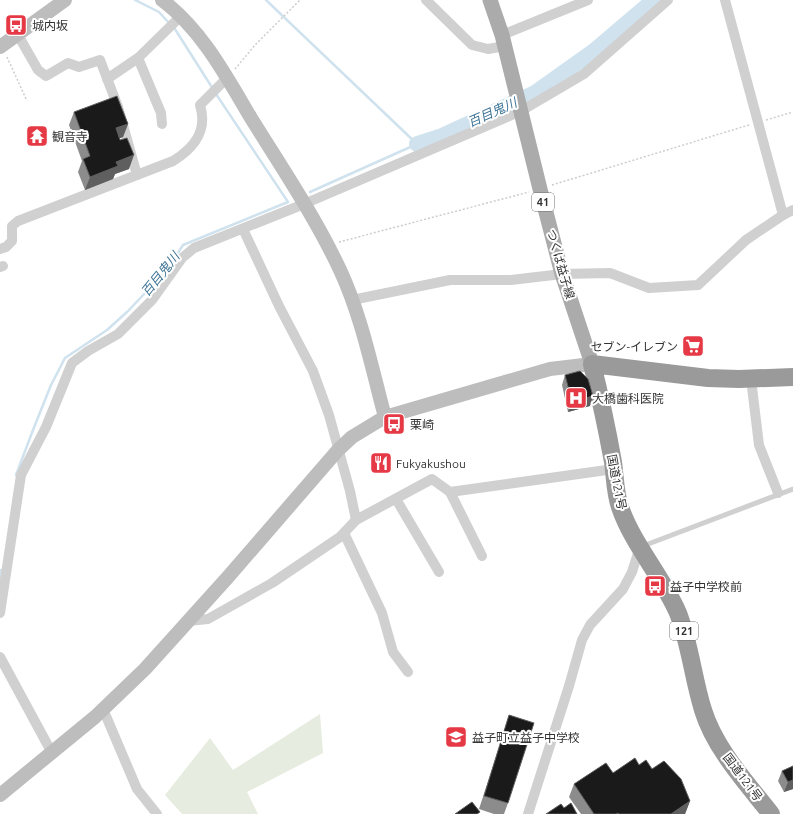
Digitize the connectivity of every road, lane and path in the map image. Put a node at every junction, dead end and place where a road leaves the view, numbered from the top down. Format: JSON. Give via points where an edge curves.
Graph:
{"nodes":[{"id":1,"x":65,"y":0,"type":"edge"},
{"id":2,"x":162,"y":0,"type":"edge"},
{"id":3,"x":300,"y":0,"type":"edge"},
{"id":4,"x":426,"y":0,"type":"edge"},
{"id":5,"x":490,"y":0,"type":"edge"},
{"id":6,"x":588,"y":0,"type":"edge"},
{"id":7,"x":667,"y":0,"type":"edge"},
{"id":8,"x":725,"y":0,"type":"edge"},
{"id":9,"x":181,"y":16,"type":"junction"},
{"id":10,"x":18,"y":35,"type":"junction"},
{"id":11,"x":503,"y":40,"type":"junction"},
{"id":12,"x":1,"y":47,"type":"edge"},
{"id":13,"x":138,"y":58,"type":"junction"},
{"id":14,"x":228,"y":78,"type":"junction"},
{"id":15,"x":107,"y":79,"type":"junction"},
{"id":16,"x":27,"y":101,"type":"dead end"},
{"id":17,"x":519,"y":104,"type":"junction"},
{"id":18,"x":793,"y":112,"type":"edge"},
{"id":19,"x":758,"y":122,"type":"junction"},
{"id":20,"x":162,"y":124,"type":"dead end"},
{"id":21,"x":137,"y":175,"type":"junction"},
{"id":22,"x":540,"y":189,"type":"junction"},
{"id":23,"x":304,"y":204,"type":"junction"},
{"id":24,"x":793,"y":210,"type":"edge"},
{"id":25,"x":783,"y":215,"type":"junction"},
{"id":26,"x":243,"y":229,"type":"junction"},
{"id":27,"x":328,"y":245,"type":"junction"},
{"id":28,"x":0,"y":249,"type":"edge"},
{"id":29,"x":562,"y":274,"type":"junction"},
{"id":30,"x":352,"y":300,"type":"junction"},
{"id":31,"x":592,"y":364,"type":"junction"},
{"id":32,"x":793,"y":377,"type":"edge"},
{"id":33,"x":751,"y":379,"type":"junction"},
{"id":34,"x":385,"y":417,"type":"junction"},
{"id":35,"x":338,"y":450,"type":"junction"},
{"id":36,"x":614,"y":469,"type":"junction"},
{"id":37,"x":793,"y":489,"type":"edge"},
{"id":38,"x":450,"y":492,"type":"junction"},
{"id":39,"x":778,"y":493,"type":"junction"},
{"id":40,"x":396,"y":499,"type":"junction"},
{"id":41,"x":356,"y":520,"type":"junction"},
{"id":42,"x":344,"y":533,"type":"junction"},
{"id":43,"x":640,"y":547,"type":"junction"},
{"id":44,"x":482,"y":556,"type":"dead end"},
{"id":45,"x":439,"y":572,"type":"dead end"},
{"id":46,"x":0,"y":613,"type":"edge"},
{"id":47,"x":188,"y":621,"type":"junction"},
{"id":48,"x":0,"y":657,"type":"edge"},
{"id":49,"x":408,"y":672,"type":"dead end"},
{"id":50,"x":103,"y":710,"type":"junction"},
{"id":51,"x":52,"y":753,"type":"junction"},
{"id":52,"x":0,"y":795,"type":"edge"},
{"id":53,"x":157,"y":814,"type":"edge"},
{"id":54,"x":528,"y":814,"type":"edge"},
{"id":55,"x":770,"y":814,"type":"edge"}],
"edges":[{"from":1,"to":10,"type":"street"},
{"from":2,"to":9,"type":"street"},
{"from":3,"to":14,"type":"path","via":[[256,44]]},
{"from":4,"to":11,"type":"street","via":[[472,45],[488,49]]},
{"from":5,"to":11,"type":"main road","name":"つくば益子線","number":"41"},
{"from":6,"to":11,"type":"street"},
{"from":7,"to":17,"type":"street","via":[[584,74]]},
{"from":8,"to":19,"type":"street"},
{"from":9,"to":13,"type":"street"},
{"from":9,"to":14,"type":"street","via":[[199,36]]},
{"from":10,"to":12,"type":"street"},
{"from":10,"to":15,"type":"street","via":[[38,70],[46,76],[68,63],[79,68],[100,60]]},
{"from":11,"to":17,"type":"main road","name":"つくば益子線","number":"41"},
{"from":12,"to":16,"type":"path"},
{"from":13,"to":15,"type":"street"},
{"from":13,"to":20,"type":"street","via":[[161,113]]},
{"from":14,"to":21,"type":"street","via":[[200,105],[203,116],[200,133],[186,153]]},
{"from":14,"to":23,"type":"street"},
{"from":15,"to":21,"type":"street","via":[[118,107]]},
{"from":17,"to":22,"type":"main road","name":"つくば益子線","number":"41"},
{"from":17,"to":23,"type":"street"},
{"from":18,"to":19,"type":"path"},
{"from":19,"to":22,"type":"path"},
{"from":19,"to":25,"type":"street"},
{"from":21,"to":28,"type":"street","via":[[18,221],[12,226],[12,241]]},
{"from":22,"to":27,"type":"path"},
{"from":22,"to":29,"type":"main road","name":"つくば益子線","number":"41"},
{"from":23,"to":26,"type":"street"},
{"from":23,"to":27,"type":"street"},
{"from":24,"to":25,"type":"street"},
{"from":25,"to":29,"type":"street","via":[[746,240],[698,284],[649,288],[610,273]]},
{"from":26,"to":35,"type":"street","via":[[278,306],[313,371]]},
{"from":26,"to":46,"type":"street","via":[[194,248],[182,258],[152,300],[118,334],[72,363],[46,427],[22,475]]},
{"from":27,"to":30,"type":"street"},
{"from":29,"to":30,"type":"street","via":[[511,280],[450,280]]},
{"from":29,"to":31,"type":"main road","name":"つくば益子線","number":"41"},
{"from":30,"to":34,"type":"street"},
{"from":31,"to":33,"type":"highway","via":[[708,378]]},
{"from":31,"to":34,"type":"street","via":[[550,369]]},
{"from":31,"to":36,"type":"highway","name":"国道121号","number":"121"},
{"from":32,"to":33,"type":"highway"},
{"from":33,"to":39,"type":"street","via":[[759,445]]},
{"from":34,"to":35,"type":"street","via":[[352,437]]},
{"from":35,"to":41,"type":"street"},
{"from":35,"to":47,"type":"street"},
{"from":36,"to":38,"type":"street"},
{"from":36,"to":43,"type":"highway","name":"国道121号","number":"121","via":[[619,505],[626,524]]},
{"from":37,"to":39,"type":"lane"},
{"from":38,"to":40,"type":"street","via":[[432,479]]},
{"from":38,"to":44,"type":"street"},
{"from":39,"to":43,"type":"lane"},
{"from":40,"to":41,"type":"street"},
{"from":40,"to":45,"type":"street"},
{"from":41,"to":42,"type":"street"},
{"from":42,"to":47,"type":"street","via":[[272,583],[208,619]]},
{"from":42,"to":49,"type":"street","via":[[382,613],[393,652]]},
{"from":43,"to":54,"type":"street","via":[[623,589],[590,625],[582,640],[570,686]]},
{"from":43,"to":55,"type":"highway","name":"国道121号","number":"121","via":[[683,627],[703,711],[709,725],[723,750]]},
{"from":47,"to":50,"type":"street","via":[[145,669]]},
{"from":48,"to":51,"type":"street"},
{"from":50,"to":51,"type":"street"},
{"from":50,"to":53,"type":"street","via":[[137,789]]},
{"from":51,"to":52,"type":"street"}]}
